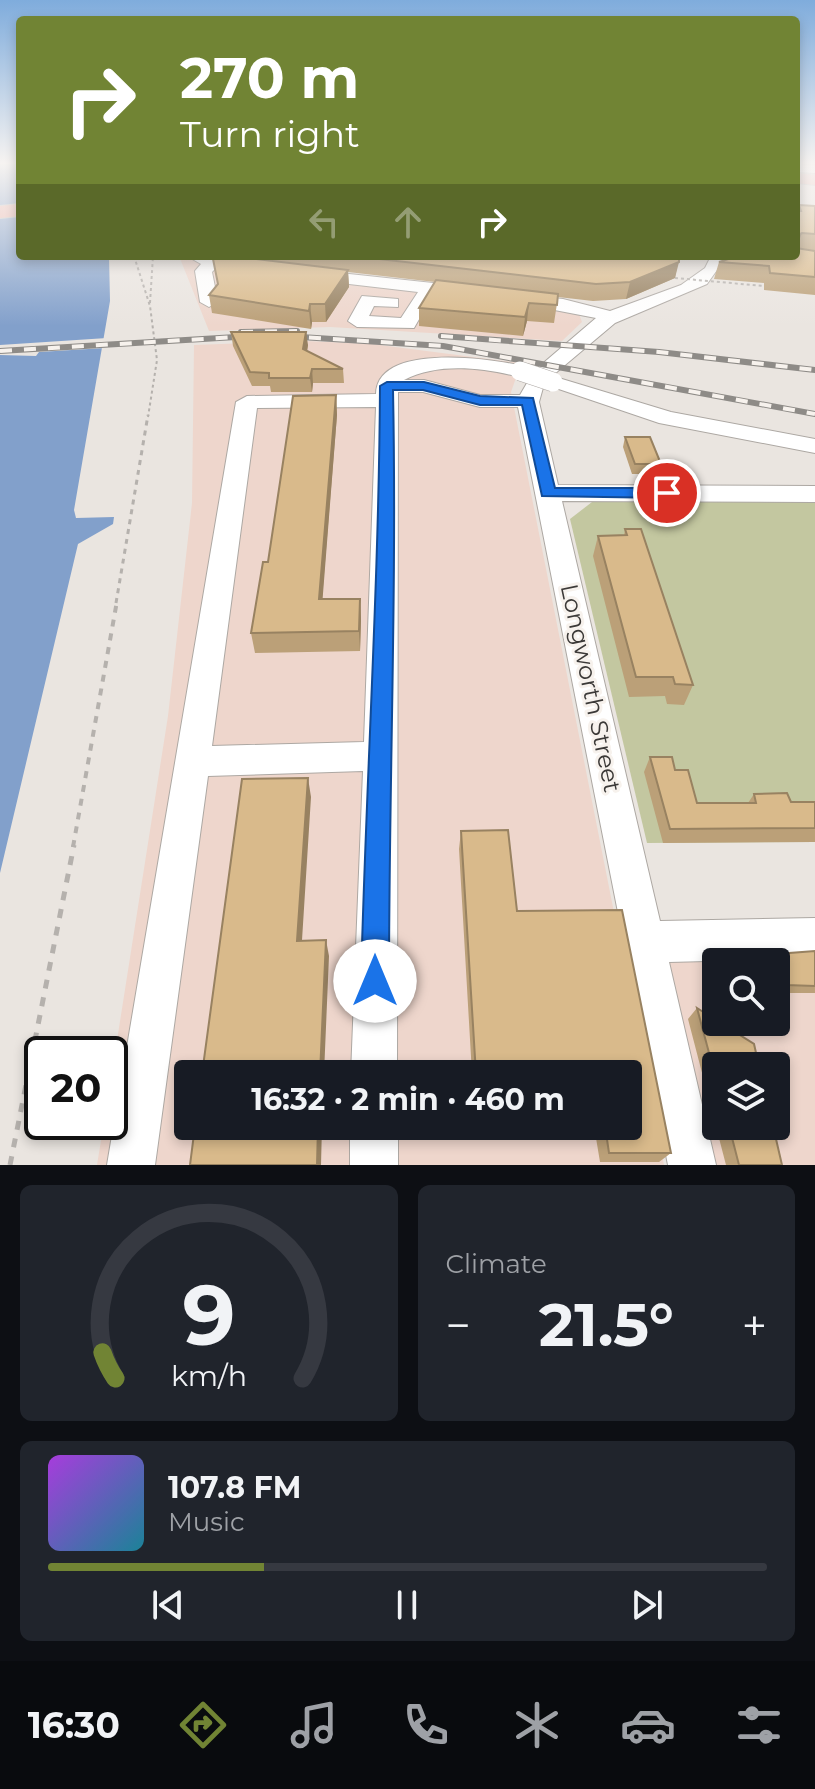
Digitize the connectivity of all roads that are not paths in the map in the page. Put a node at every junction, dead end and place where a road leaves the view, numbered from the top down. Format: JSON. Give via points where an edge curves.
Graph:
{"nodes":[{"id":1,"x":205,"y":260,"type":"edge"},
{"id":2,"x":718,"y":260,"type":"edge"},
{"id":3,"x":213,"y":263,"type":"junction"},
{"id":4,"x":271,"y":271,"type":"edge"},
{"id":5,"x":299,"y":274,"type":"edge"},
{"id":6,"x":402,"y":285,"type":"junction"},
{"id":7,"x":429,"y":288,"type":"junction"},
{"id":8,"x":209,"y":302,"type":"edge"},
{"id":9,"x":612,"y":317,"type":"junction"},
{"id":10,"x":534,"y":385,"type":"junction"},
{"id":11,"x":387,"y":393,"type":"junction"},
{"id":12,"x":815,"y":446,"type":"edge"},
{"id":13,"x":548,"y":493,"type":"junction"},
{"id":14,"x":815,"y":494,"type":"edge"},
{"id":15,"x":379,"y":756,"type":"junction"},
{"id":16,"x":192,"y":762,"type":"junction"},
{"id":17,"x":815,"y":938,"type":"edge"},
{"id":18,"x":645,"y":942,"type":"junction"},
{"id":19,"x":374,"y":1060,"type":"edge"},
{"id":20,"x":374,"y":1140,"type":"edge"},
{"id":21,"x":131,"y":1165,"type":"edge"},
{"id":22,"x":374,"y":1165,"type":"edge"},
{"id":23,"x":692,"y":1165,"type":"edge"}],
"edges":[{"from":1,"to":3,"type":"street"},
{"from":2,"to":9,"type":"street","via":[[702,279],[677,285]]},
{"from":3,"to":4,"type":"street"},
{"from":3,"to":8,"type":"street","via":[[203,271]]},
{"from":5,"to":6,"type":"street"},
{"from":6,"to":7,"type":"street"},
{"from":6,"to":7,"type":"street","via":[[392,303],[368,300],[357,321],[407,324]]},
{"from":7,"to":9,"type":"street","via":[[563,304]]},
{"from":9,"to":10,"type":"street"},
{"from":10,"to":11,"type":"street","via":[[491,364],[437,363],[398,374]]},
{"from":10,"to":12,"type":"street","via":[[667,418]]},
{"from":10,"to":13,"type":"street","name":"Longworth Street"},
{"from":11,"to":15,"type":"street"},
{"from":11,"to":16,"type":"street","via":[[247,402]]},
{"from":13,"to":14,"type":"street"},
{"from":13,"to":18,"type":"street","name":"Longworth Street"},
{"from":15,"to":16,"type":"street"},
{"from":15,"to":19,"type":"street"},
{"from":16,"to":21,"type":"street"},
{"from":17,"to":18,"type":"street"},
{"from":18,"to":23,"type":"street","name":"Longworth Street"},
{"from":20,"to":22,"type":"street"}]}
